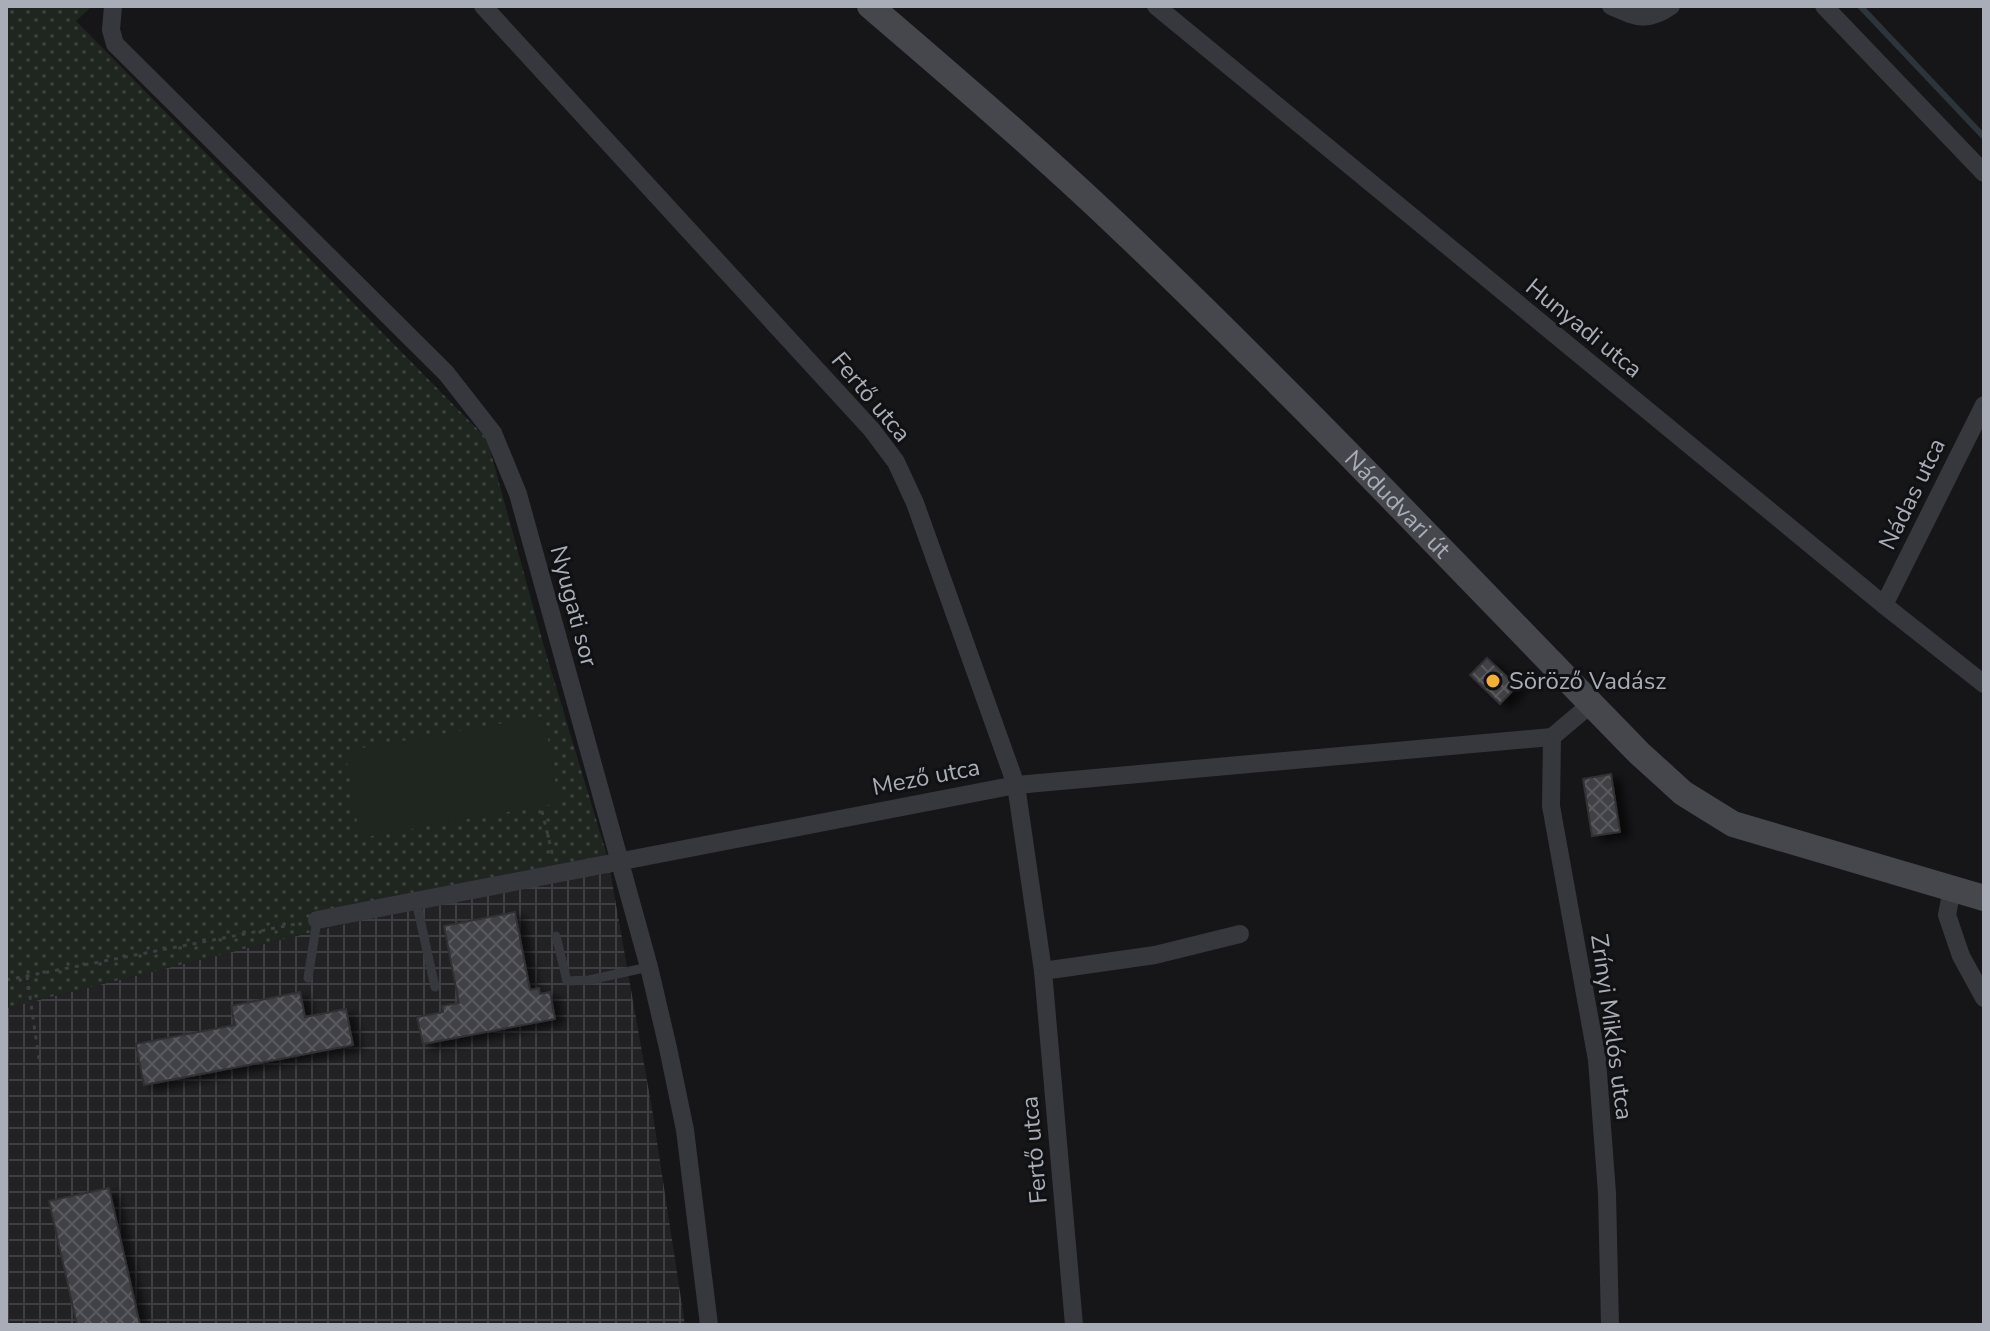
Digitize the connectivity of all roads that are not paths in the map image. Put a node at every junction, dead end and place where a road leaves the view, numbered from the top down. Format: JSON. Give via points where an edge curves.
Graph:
{"nodes":[{"id":1,"x":113,"y":6,"type":"edge"},
{"id":2,"x":483,"y":6,"type":"edge"},
{"id":3,"x":870,"y":6,"type":"edge"},
{"id":4,"x":1156,"y":6,"type":"edge"},
{"id":5,"x":1611,"y":6,"type":"edge"},
{"id":6,"x":1671,"y":6,"type":"edge"},
{"id":7,"x":1824,"y":6,"type":"edge"},
{"id":8,"x":1984,"y":173,"type":"edge"},
{"id":9,"x":1984,"y":405,"type":"edge"},
{"id":10,"x":1884,"y":605,"type":"junction"},
{"id":11,"x":1984,"y":684,"type":"edge"},
{"id":12,"x":1591,"y":704,"type":"junction"},
{"id":13,"x":1552,"y":737,"type":"junction"},
{"id":14,"x":1016,"y":785,"type":"junction"},
{"id":15,"x":619,"y":860,"type":"junction"},
{"id":16,"x":1952,"y":889,"type":"junction"},
{"id":17,"x":1984,"y":898,"type":"edge"},
{"id":18,"x":416,"y":901,"type":"junction"},
{"id":19,"x":317,"y":920,"type":"joint"},
{"id":20,"x":1240,"y":934,"type":"dead end"},
{"id":21,"x":556,"y":936,"type":"dead end"},
{"id":22,"x":649,"y":967,"type":"junction"},
{"id":23,"x":1043,"y":971,"type":"junction"},
{"id":24,"x":308,"y":978,"type":"dead end"},
{"id":25,"x":435,"y":987,"type":"dead end"},
{"id":26,"x":1984,"y":998,"type":"edge"},
{"id":27,"x":709,"y":1325,"type":"edge"},
{"id":28,"x":1074,"y":1325,"type":"edge"},
{"id":29,"x":1610,"y":1325,"type":"edge"}],
"edges":[{"from":1,"to":15,"type":"street","name":"Nyugati sor","via":[[115,44],[446,373],[493,433],[518,494]]},
{"from":2,"to":14,"type":"street","name":"Fertő utca","via":[[896,462]]},
{"from":3,"to":12,"type":"main road","name":"Nádudvari út","via":[[1120,228]]},
{"from":4,"to":10,"type":"street","name":"Hunyadi utca"},
{"from":5,"to":6,"type":"street","via":[[1655,17]]},
{"from":7,"to":8,"type":"street"},
{"from":9,"to":10,"type":"street","name":"Nádas utca"},
{"from":10,"to":11,"type":"street","name":"Hunyadi utca"},
{"from":12,"to":13,"type":"street"},
{"from":12,"to":16,"type":"main road","name":"Nádudvari út","via":[[1683,793],[1733,824]]},
{"from":13,"to":14,"type":"street","name":"Mező utca"},
{"from":13,"to":29,"type":"street","name":"Zrínyi Miklós utca","via":[[1551,806],[1597,1060]]},
{"from":14,"to":15,"type":"street","name":"Mező utca"},
{"from":14,"to":23,"type":"street","name":"Fertő utca"},
{"from":15,"to":18,"type":"street","name":"Mező utca"},
{"from":15,"to":22,"type":"street","name":"Nyugati sor"},
{"from":16,"to":17,"type":"main road","name":"Nádudvari út"},
{"from":16,"to":26,"type":"street","via":[[1947,915]]},
{"from":18,"to":19,"type":"street","name":"Mező utca"},
{"from":18,"to":25,"type":"lane"},
{"from":19,"to":24,"type":"lane"},
{"from":20,"to":23,"type":"street","via":[[1155,955]]},
{"from":21,"to":22,"type":"lane","via":[[567,981]]},
{"from":22,"to":27,"type":"street","name":"Nyugati sor","via":[[685,1130]]},
{"from":23,"to":28,"type":"street","name":"Fertő utca"}]}
